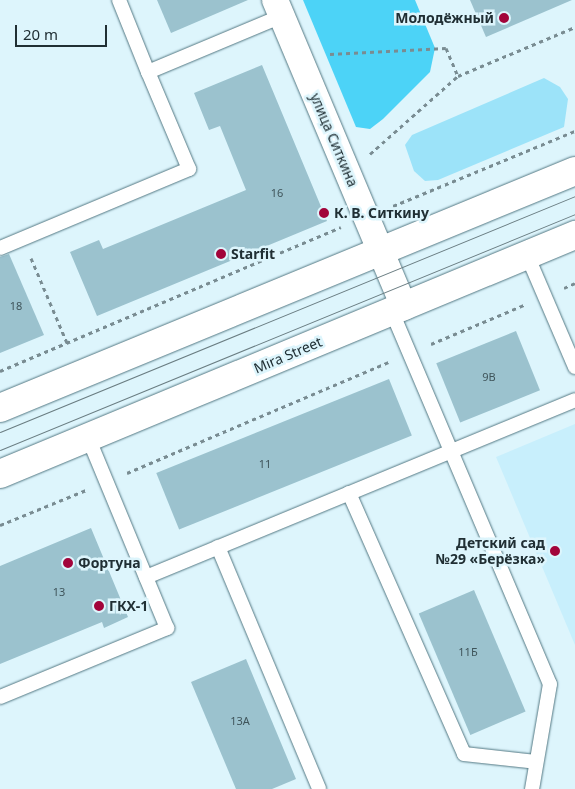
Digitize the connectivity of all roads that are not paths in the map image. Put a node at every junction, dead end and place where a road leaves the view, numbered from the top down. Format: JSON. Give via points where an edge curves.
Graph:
{"nodes":[{"id":1,"x":119,"y":0,"type":"edge"},
{"id":2,"x":279,"y":8,"type":"edge"},
{"id":3,"x":148,"y":72,"type":"junction"},
{"id":4,"x":575,"y":171,"type":"edge"},
{"id":5,"x":575,"y":235,"type":"edge"},
{"id":6,"x":0,"y":248,"type":"edge"},
{"id":7,"x":380,"y":251,"type":"junction"},
{"id":8,"x":527,"y":255,"type":"junction"},
{"id":9,"x":398,"y":309,"type":"junction"},
{"id":10,"x":575,"y":366,"type":"edge"},
{"id":11,"x":575,"y":400,"type":"edge"},
{"id":12,"x":0,"y":408,"type":"edge"},
{"id":13,"x":88,"y":438,"type":"junction"},
{"id":14,"x":452,"y":450,"type":"junction"},
{"id":15,"x":0,"y":474,"type":"edge"},
{"id":16,"x":349,"y":493,"type":"junction"},
{"id":17,"x":218,"y":547,"type":"junction"},
{"id":18,"x":146,"y":577,"type":"junction"},
{"id":19,"x":0,"y":697,"type":"edge"},
{"id":20,"x":536,"y":762,"type":"junction"},
{"id":21,"x":319,"y":789,"type":"edge"},
{"id":22,"x":532,"y":789,"type":"edge"}],
"edges":[{"from":1,"to":3,"type":"lane"},
{"from":2,"to":3,"type":"lane"},
{"from":2,"to":7,"type":"street","name":"улица Ситкина"},
{"from":3,"to":6,"type":"lane","via":[[189,169]]},
{"from":4,"to":7,"type":"main road"},
{"from":5,"to":8,"type":"main road","name":"Mira Street"},
{"from":7,"to":9,"type":"street","name":"улица Ситкина"},
{"from":7,"to":12,"type":"main road"},
{"from":8,"to":9,"type":"main road","name":"Mira Street"},
{"from":8,"to":10,"type":"lane"},
{"from":9,"to":13,"type":"main road","name":"Mira Street"},
{"from":9,"to":14,"type":"lane","via":[[409,353]]},
{"from":11,"to":14,"type":"lane"},
{"from":13,"to":15,"type":"main road","name":"Mira Street"},
{"from":13,"to":18,"type":"lane"},
{"from":14,"to":16,"type":"lane"},
{"from":14,"to":20,"type":"lane","via":[[550,684]]},
{"from":16,"to":17,"type":"lane"},
{"from":16,"to":20,"type":"lane","via":[[464,754]]},
{"from":17,"to":18,"type":"lane"},
{"from":17,"to":21,"type":"lane"},
{"from":18,"to":19,"type":"lane","via":[[167,628]]},
{"from":20,"to":22,"type":"lane"}]}
